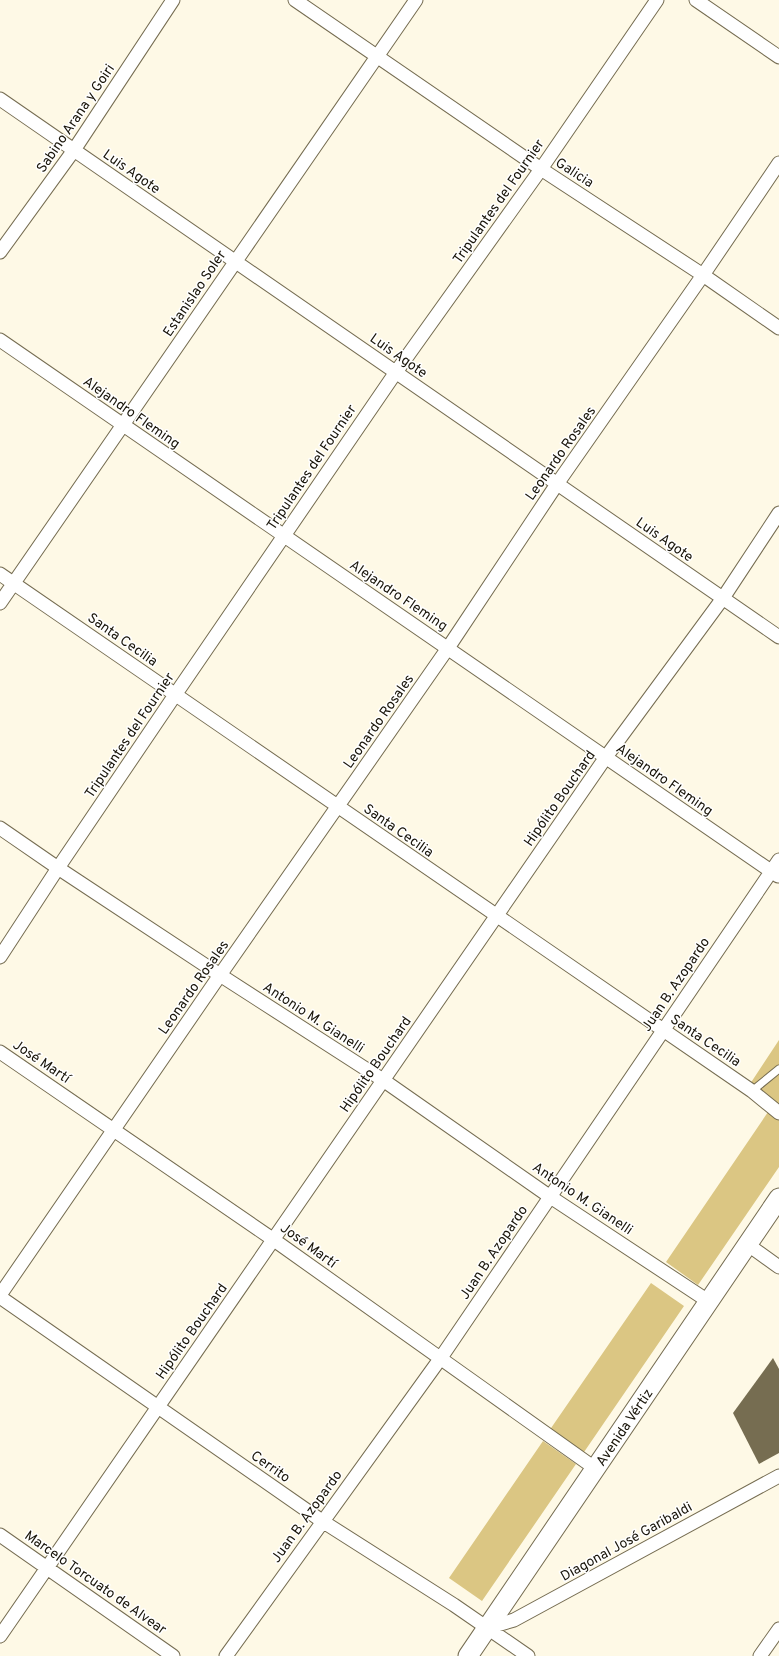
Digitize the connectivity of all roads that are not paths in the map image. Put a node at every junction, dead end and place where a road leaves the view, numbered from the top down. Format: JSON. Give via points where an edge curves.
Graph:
{"nodes":[{"id":1,"x":173,"y":0,"type":"edge"},
{"id":2,"x":296,"y":0,"type":"edge"},
{"id":3,"x":416,"y":0,"type":"edge"},
{"id":4,"x":657,"y":0,"type":"edge"},
{"id":5,"x":696,"y":0,"type":"edge"},
{"id":6,"x":377,"y":56,"type":"junction"},
{"id":7,"x":779,"y":57,"type":"edge"},
{"id":8,"x":0,"y":99,"type":"edge"},
{"id":9,"x":74,"y":150,"type":"junction"},
{"id":10,"x":779,"y":163,"type":"edge"},
{"id":11,"x":541,"y":169,"type":"junction"},
{"id":12,"x":0,"y":252,"type":"edge"},
{"id":13,"x":235,"y":261,"type":"junction"},
{"id":14,"x":703,"y":275,"type":"junction"},
{"id":15,"x":779,"y":328,"type":"edge"},
{"id":16,"x":0,"y":340,"type":"edge"},
{"id":17,"x":396,"y":372,"type":"junction"},
{"id":18,"x":123,"y":425,"type":"junction"},
{"id":19,"x":557,"y":484,"type":"junction"},
{"id":20,"x":779,"y":513,"type":"edge"},
{"id":21,"x":284,"y":536,"type":"junction"},
{"id":22,"x":0,"y":574,"type":"edge"},
{"id":23,"x":14,"y":584,"type":"junction"},
{"id":24,"x":723,"y":598,"type":"junction"},
{"id":25,"x":0,"y":603,"type":"edge"},
{"id":26,"x":779,"y":637,"type":"edge"},
{"id":27,"x":448,"y":648,"type":"junction"},
{"id":28,"x":175,"y":695,"type":"junction"},
{"id":29,"x":606,"y":757,"type":"junction"},
{"id":30,"x":338,"y":806,"type":"junction"},
{"id":31,"x":0,"y":828,"type":"edge"},
{"id":32,"x":58,"y":868,"type":"junction"},
{"id":33,"x":776,"y":869,"type":"edge"},
{"id":34,"x":497,"y":916,"type":"junction"},
{"id":35,"x":0,"y":957,"type":"edge"},
{"id":36,"x":220,"y":975,"type":"junction"},
{"id":37,"x":662,"y":1030,"type":"junction"},
{"id":38,"x":0,"y":1052,"type":"edge"},
{"id":39,"x":779,"y":1069,"type":"edge"},
{"id":40,"x":383,"y":1080,"type":"junction"},
{"id":41,"x":752,"y":1092,"type":"junction"},
{"id":42,"x":779,"y":1113,"type":"edge"},
{"id":43,"x":114,"y":1129,"type":"junction"},
{"id":44,"x":550,"y":1196,"type":"junction"},
{"id":45,"x":779,"y":1198,"type":"edge"},
{"id":46,"x":274,"y":1240,"type":"junction"},
{"id":47,"x":747,"y":1244,"type":"junction"},
{"id":48,"x":779,"y":1267,"type":"edge"},
{"id":49,"x":0,"y":1296,"type":"edge"},
{"id":50,"x":708,"y":1301,"type":"junction"},
{"id":51,"x":440,"y":1359,"type":"junction"},
{"id":52,"x":158,"y":1406,"type":"junction"},
{"id":53,"x":596,"y":1469,"type":"junction"},
{"id":54,"x":779,"y":1476,"type":"edge"},
{"id":55,"x":322,"y":1521,"type":"junction"},
{"id":56,"x":0,"y":1535,"type":"edge"},
{"id":57,"x":47,"y":1567,"type":"junction"},
{"id":58,"x":487,"y":1628,"type":"junction"},
{"id":59,"x":779,"y":1628,"type":"edge"},
{"id":60,"x":0,"y":1636,"type":"edge"},
{"id":61,"x":173,"y":1656,"type":"edge"},
{"id":62,"x":226,"y":1656,"type":"edge"},
{"id":63,"x":468,"y":1656,"type":"edge"},
{"id":64,"x":528,"y":1656,"type":"edge"},
{"id":65,"x":760,"y":1656,"type":"edge"}],
"edges":[{"from":1,"to":9,"type":"street","name":"Sabino Arana y Goiri"},
{"from":2,"to":6,"type":"street","name":"Galicia"},
{"from":3,"to":6,"type":"street","name":"Estanislao Soler"},
{"from":4,"to":11,"type":"street","name":"Tripulantes del Fournier"},
{"from":5,"to":7,"type":"street"},
{"from":6,"to":11,"type":"street","name":"Galicia"},
{"from":6,"to":13,"type":"street","name":"Estanislao Soler"},
{"from":8,"to":9,"type":"street","name":"Luis Agote"},
{"from":9,"to":12,"type":"street","name":"Sabino Arana y Goiri"},
{"from":9,"to":13,"type":"street","name":"Luis Agote"},
{"from":10,"to":14,"type":"street","name":"Leonardo Rosales"},
{"from":11,"to":14,"type":"street","name":"Galicia"},
{"from":11,"to":17,"type":"street","name":"Tripulantes del Fournier"},
{"from":13,"to":17,"type":"street","name":"Luis Agote"},
{"from":13,"to":18,"type":"street","name":"Estanislao Soler"},
{"from":14,"to":15,"type":"street","name":"Galicia"},
{"from":14,"to":19,"type":"street","name":"Leonardo Rosales"},
{"from":16,"to":18,"type":"street","name":"Alejandro Fleming"},
{"from":17,"to":19,"type":"street","name":"Luis Agote"},
{"from":17,"to":21,"type":"street","name":"Tripulantes del Fournier"},
{"from":18,"to":21,"type":"street","name":"Alejandro Fleming"},
{"from":18,"to":23,"type":"street","name":"Estanislao Soler"},
{"from":19,"to":24,"type":"street","name":"Luis Agote"},
{"from":19,"to":27,"type":"street","name":"Leonardo Rosales"},
{"from":20,"to":24,"type":"street","name":"Hipólito Bouchard"},
{"from":21,"to":27,"type":"street","name":"Alejandro Fleming"},
{"from":21,"to":28,"type":"street","name":"Tripulantes del Fournier"},
{"from":22,"to":23,"type":"street","name":"Santa Cecilia"},
{"from":23,"to":25,"type":"street","name":"Estanislao Soler"},
{"from":23,"to":28,"type":"street","name":"Santa Cecilia"},
{"from":24,"to":26,"type":"street","name":"Luis Agote"},
{"from":24,"to":29,"type":"street","name":"Hipólito Bouchard"},
{"from":27,"to":29,"type":"street","name":"Alejandro Fleming"},
{"from":27,"to":30,"type":"street","name":"Leonardo Rosales"},
{"from":28,"to":30,"type":"street","name":"Santa Cecilia"},
{"from":28,"to":32,"type":"street","name":"Tripulantes del Fournier"},
{"from":29,"to":33,"type":"street","name":"Alejandro Fleming"},
{"from":29,"to":34,"type":"street","name":"Hipólito Bouchard"},
{"from":30,"to":34,"type":"street","name":"Santa Cecilia"},
{"from":30,"to":36,"type":"street","name":"Leonardo Rosales"},
{"from":31,"to":32,"type":"street","name":"Antonio M. Gianelli"},
{"from":32,"to":35,"type":"street","name":"Tripulantes del Fournier"},
{"from":32,"to":36,"type":"street","name":"Antonio M. Gianelli"},
{"from":33,"to":37,"type":"street","name":"Juan B. Azopardo"},
{"from":34,"to":37,"type":"street","name":"Santa Cecilia"},
{"from":34,"to":40,"type":"street","name":"Hipólito Bouchard"},
{"from":36,"to":40,"type":"street","name":"Antonio M. Gianelli"},
{"from":36,"to":43,"type":"street","name":"Leonardo Rosales"},
{"from":37,"to":41,"type":"street","name":"Santa Cecilia"},
{"from":37,"to":44,"type":"street","name":"Juan B. Azopardo"},
{"from":38,"to":43,"type":"street","name":"José Martí"},
{"from":39,"to":41,"type":"lane"},
{"from":40,"to":44,"type":"street","name":"Antonio M. Gianelli"},
{"from":40,"to":46,"type":"street","name":"Hipólito Bouchard"},
{"from":41,"to":42,"type":"street","name":"Santa Cecilia"},
{"from":43,"to":46,"type":"street","name":"José Martí"},
{"from":43,"to":49,"type":"street","name":"Leonardo Rosales"},
{"from":44,"to":50,"type":"street","name":"Antonio M. Gianelli"},
{"from":44,"to":51,"type":"street","name":"Juan B. Azopardo"},
{"from":45,"to":47,"type":"street","name":"Avenida Vértiz"},
{"from":46,"to":51,"type":"street","name":"José Martí"},
{"from":46,"to":52,"type":"street","name":"Hipólito Bouchard"},
{"from":47,"to":48,"type":"street"},
{"from":47,"to":50,"type":"street","name":"Avenida Vértiz"},
{"from":49,"to":52,"type":"street","name":"Cerrito"},
{"from":50,"to":53,"type":"street","name":"Avenida Vértiz"},
{"from":51,"to":53,"type":"street","name":"José Martí"},
{"from":51,"to":55,"type":"street","name":"Juan B. Azopardo"},
{"from":52,"to":55,"type":"street","name":"Cerrito"},
{"from":52,"to":57,"type":"street","name":"Hipólito Bouchard"},
{"from":53,"to":58,"type":"street","name":"Avenida Vértiz"},
{"from":54,"to":58,"type":"street","name":"Diagonal José Garibaldi","via":[[514,1620]]},
{"from":55,"to":58,"type":"street","name":"Cerrito"},
{"from":55,"to":62,"type":"street","name":"Juan B. Azopardo"},
{"from":56,"to":57,"type":"street","name":"Marcelo Torcuato de Alvear"},
{"from":57,"to":60,"type":"street","name":"Hipólito Bouchard"},
{"from":57,"to":61,"type":"street","name":"Marcelo Torcuato de Alvear"},
{"from":58,"to":63,"type":"street","name":"Avenida Vértiz"},
{"from":58,"to":64,"type":"street","name":"Cerrito"},
{"from":59,"to":65,"type":"street"}]}
